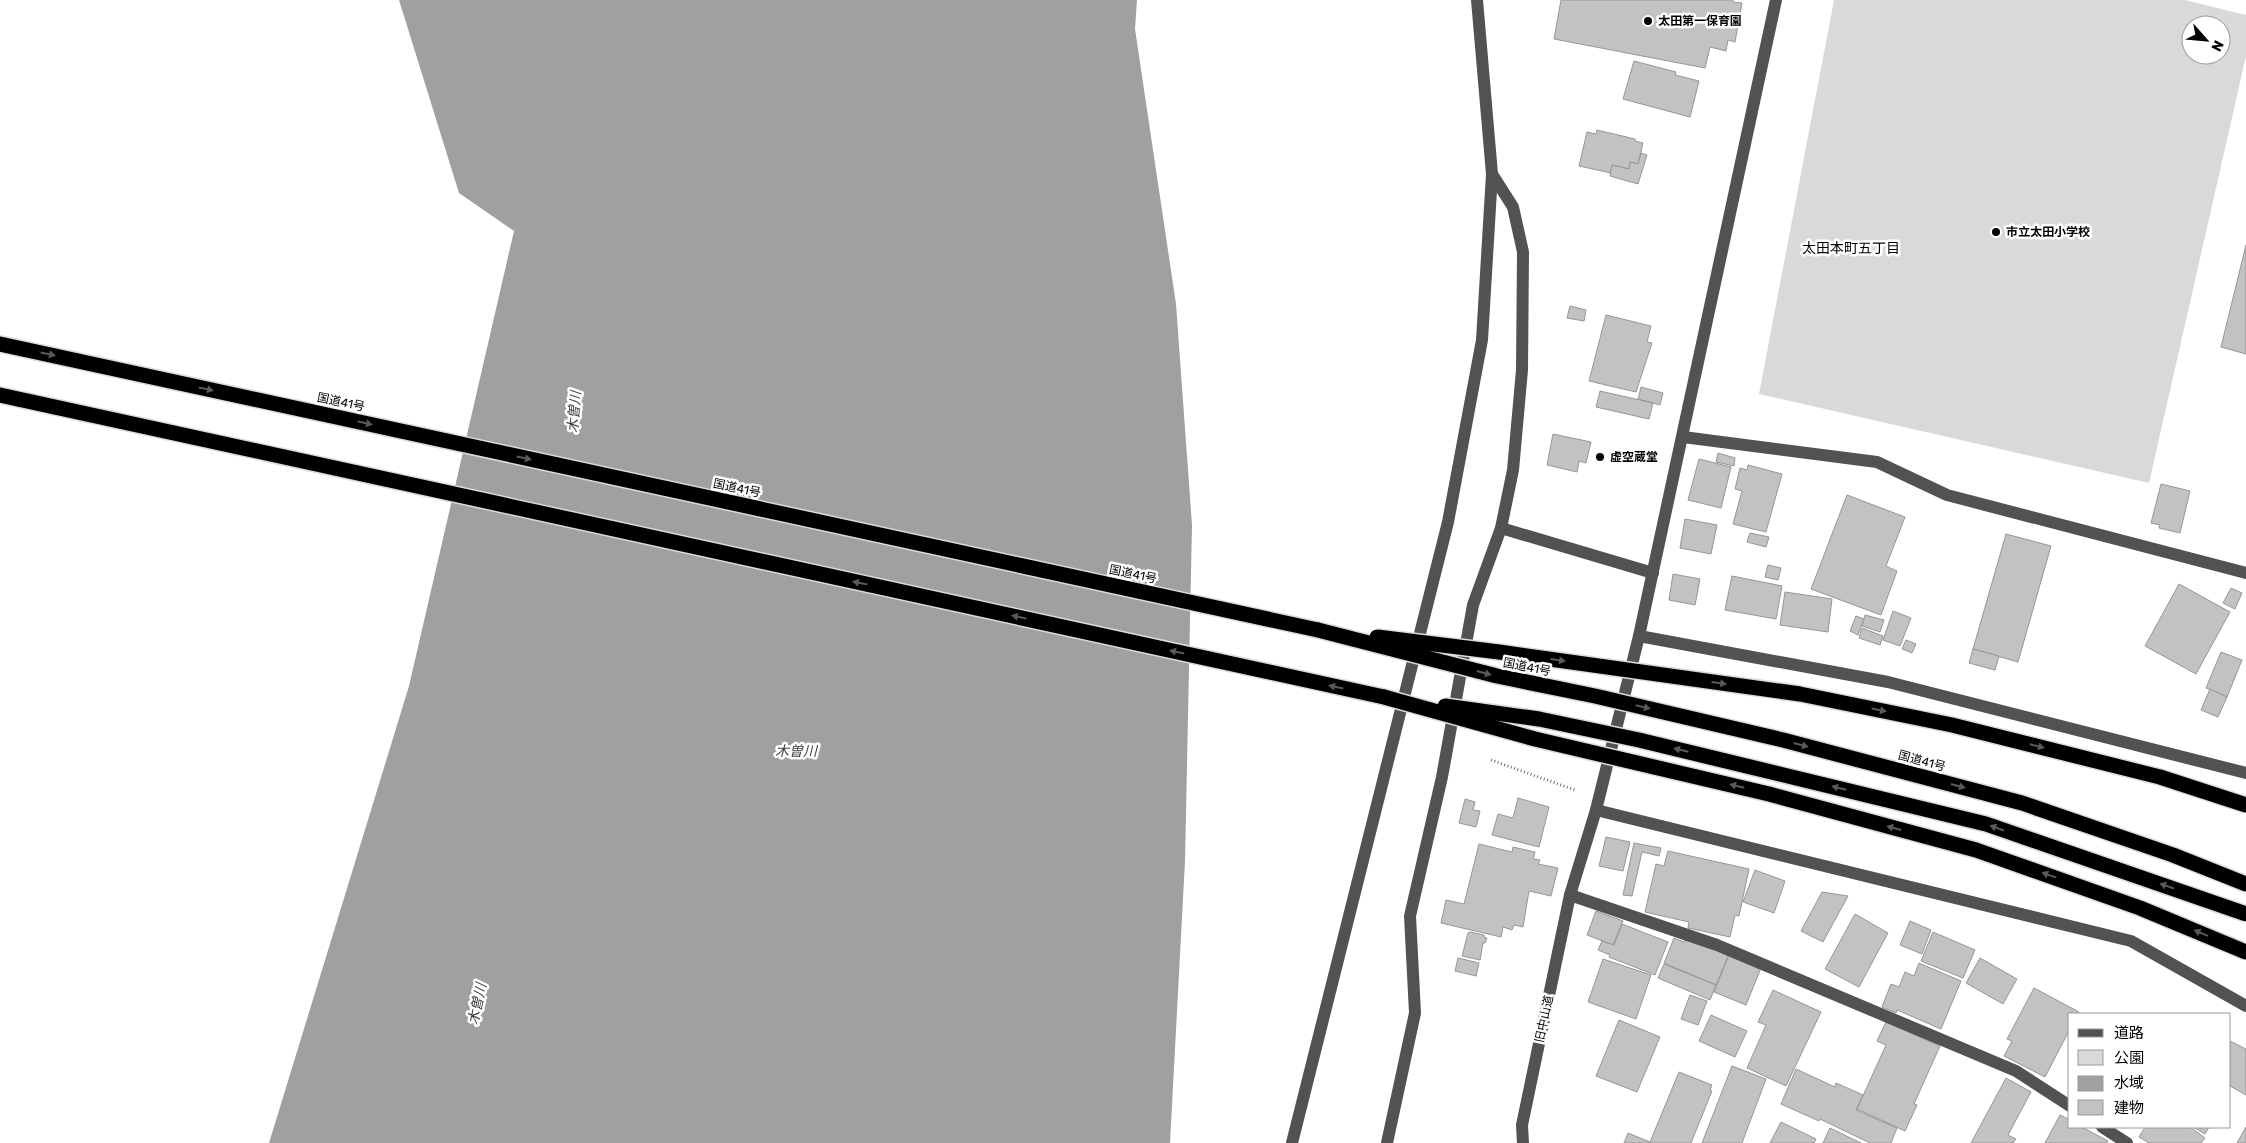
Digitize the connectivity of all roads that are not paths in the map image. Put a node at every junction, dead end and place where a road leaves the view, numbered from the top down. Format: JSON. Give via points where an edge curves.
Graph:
{"nodes":[{"id":1,"x":1477,"y":0,"type":"edge"},
{"id":2,"x":1776,"y":0,"type":"edge"},
{"id":3,"x":1492,"y":174,"type":"junction"},
{"id":4,"x":0,"y":344,"type":"edge"},
{"id":5,"x":0,"y":395,"type":"edge"},
{"id":6,"x":1683,"y":436,"type":"junction"},
{"id":7,"x":1500,"y":528,"type":"junction"},
{"id":8,"x":2246,"y":573,"type":"edge"},
{"id":9,"x":1653,"y":574,"type":"junction"},
{"id":10,"x":1318,"y":630,"type":"junction"},
{"id":11,"x":1639,"y":636,"type":"junction"},
{"id":12,"x":1384,"y":697,"type":"junction"},
{"id":13,"x":2246,"y":773,"type":"edge"},
{"id":14,"x":1598,"y":804,"type":"junction"},
{"id":15,"x":2246,"y":805,"type":"edge"},
{"id":16,"x":2246,"y":884,"type":"edge"},
{"id":17,"x":1570,"y":895,"type":"junction"},
{"id":18,"x":2246,"y":914,"type":"edge"},
{"id":19,"x":2246,"y":952,"type":"edge"},
{"id":20,"x":2246,"y":1006,"type":"edge"},
{"id":21,"x":2068,"y":1105,"type":"edge"},
{"id":22,"x":2104,"y":1128,"type":"edge"},
{"id":23,"x":1292,"y":1143,"type":"edge"},
{"id":24,"x":1387,"y":1143,"type":"edge"},
{"id":25,"x":1523,"y":1143,"type":"edge"},
{"id":26,"x":2128,"y":1143,"type":"edge"}],
"edges":[{"from":1,"to":3,"type":"street"},
{"from":2,"to":6,"type":"street","name":"旧中山道"},
{"from":3,"to":7,"type":"street","via":[[1512,207],[1523,252],[1522,370],[1513,470]]},
{"from":3,"to":23,"type":"street","via":[[1482,340],[1448,522]]},
{"from":4,"to":10,"type":"highway","name":"国道41号","one_way":true},
{"from":12,"to":5,"type":"highway","one_way":true},
{"from":6,"to":8,"type":"street","via":[[1877,462],[1947,495]]},
{"from":6,"to":9,"type":"street","name":"旧中山道"},
{"from":7,"to":9,"type":"street"},
{"from":7,"to":24,"type":"street","via":[[1473,605],[1442,777],[1410,916],[1415,1013]]},
{"from":9,"to":11,"type":"street","name":"旧中山道"},
{"from":10,"to":15,"type":"highway","one_way":true,"bridge":true,"via":[[1800,694],[1952,725],[2160,778]]},
{"from":10,"to":16,"type":"highway","name":"国道41号","one_way":true,"bridge":true,"via":[[1497,676],[1783,740],[2022,803],[2174,855]]},
{"from":11,"to":13,"type":"street","via":[[1888,682]]},
{"from":11,"to":14,"type":"street","name":"旧中山道"},
{"from":18,"to":12,"type":"highway","one_way":true,"bridge":true,"via":[[1976,822],[1639,740],[1539,719]]},
{"from":19,"to":12,"type":"highway","one_way":true,"bridge":true,"via":[[2140,908],[1976,850],[1769,794],[1535,739]]},
{"from":14,"to":17,"type":"street","name":"旧中山道"},
{"from":14,"to":20,"type":"street","via":[[2131,941]]},
{"from":17,"to":21,"type":"street","via":[[1717,945],[2007,1067]]},
{"from":17,"to":25,"type":"street","name":"旧中山道","via":[[1522,1125]]},
{"from":22,"to":26,"type":"street"}]}
